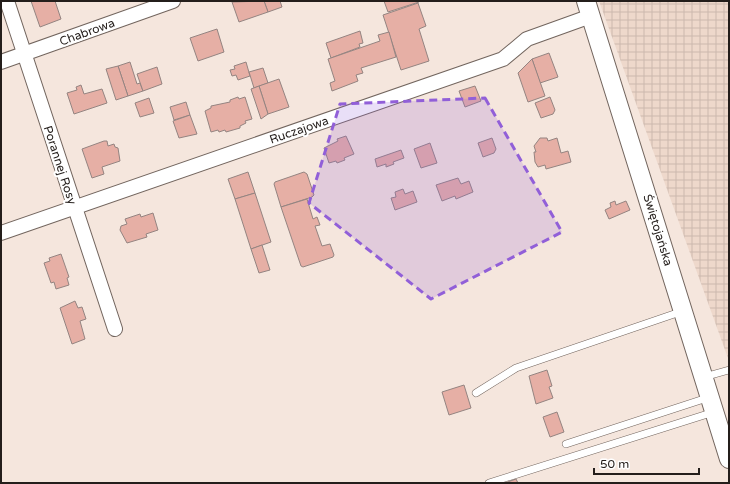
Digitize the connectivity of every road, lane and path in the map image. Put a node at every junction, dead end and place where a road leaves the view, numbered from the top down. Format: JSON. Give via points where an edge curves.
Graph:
{"nodes":[{"id":1,"x":7,"y":1,"type":"edge"},
{"id":2,"x":173,"y":1,"type":"edge"},
{"id":3,"x":589,"y":8,"type":"edge"},
{"id":4,"x":24,"y":54,"type":"junction"},
{"id":5,"x":1,"y":62,"type":"edge"},
{"id":6,"x":74,"y":208,"type":"junction"},
{"id":7,"x":1,"y":233,"type":"edge"},
{"id":8,"x":683,"y":310,"type":"junction"},
{"id":9,"x":115,"y":329,"type":"dead end"},
{"id":10,"x":729,"y":370,"type":"edge"},
{"id":11,"x":704,"y":377,"type":"junction"},
{"id":12,"x":476,"y":393,"type":"dead end"},
{"id":13,"x":712,"y":404,"type":"junction"},
{"id":14,"x":566,"y":444,"type":"dead end"},
{"id":15,"x":729,"y":459,"type":"edge"},
{"id":16,"x":489,"y":483,"type":"edge"}],
"edges":[{"from":1,"to":4,"type":"street","name":"Porannej Rosy"},
{"from":2,"to":4,"type":"street","name":"Chabrowa"},
{"from":3,"to":6,"type":"street","name":"Ruczajowa","via":[[527,39],[503,60]]},
{"from":3,"to":8,"type":"street","name":"Świętojańska"},
{"from":4,"to":5,"type":"street","name":"Chabrowa"},
{"from":4,"to":6,"type":"street","name":"Porannej Rosy"},
{"from":6,"to":7,"type":"street","name":"Ruczajowa"},
{"from":6,"to":9,"type":"street","name":"Porannej Rosy"},
{"from":8,"to":11,"type":"street","name":"Świętojańska"},
{"from":8,"to":12,"type":"lane","via":[[516,368]]},
{"from":10,"to":11,"type":"lane"},
{"from":11,"to":13,"type":"street","name":"Świętojańska"},
{"from":13,"to":14,"type":"lane"},
{"from":13,"to":15,"type":"street","name":"Świętojańska"},
{"from":13,"to":16,"type":"lane"}]}
